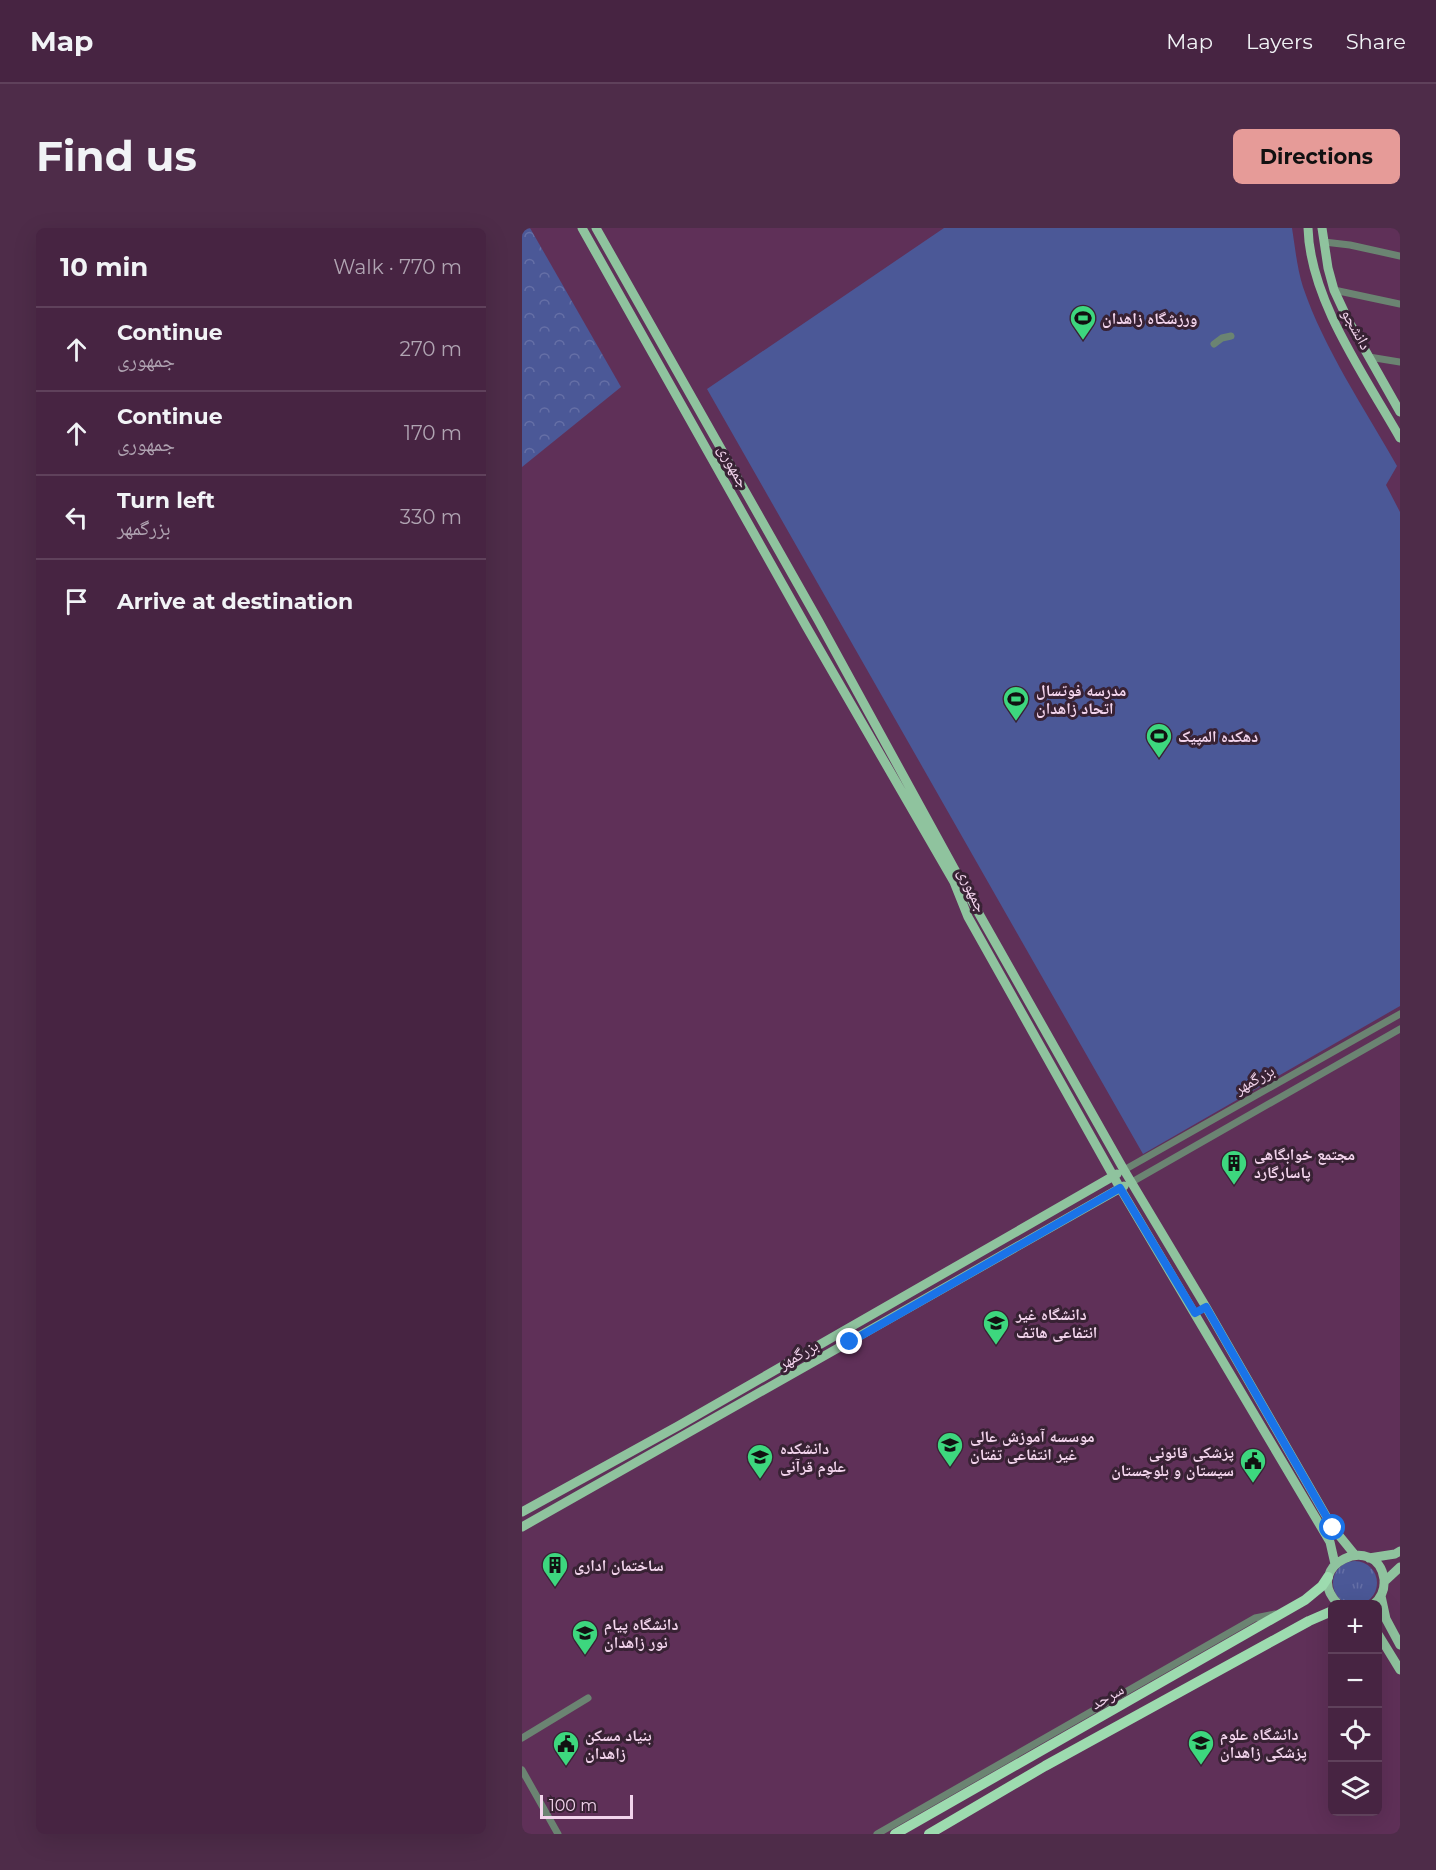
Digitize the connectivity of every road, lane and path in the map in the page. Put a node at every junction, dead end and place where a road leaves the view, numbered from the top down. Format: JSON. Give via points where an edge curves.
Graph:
{"nodes":[{"id":1,"x":582,"y":228,"type":"edge"},
{"id":2,"x":596,"y":228,"type":"edge"},
{"id":3,"x":1308,"y":228,"type":"edge"},
{"id":4,"x":1323,"y":228,"type":"edge"},
{"id":5,"x":1324,"y":242,"type":"junction"},
{"id":6,"x":1400,"y":256,"type":"edge"},
{"id":7,"x":1334,"y":290,"type":"junction"},
{"id":8,"x":1400,"y":304,"type":"edge"},
{"id":9,"x":1231,"y":336,"type":"dead end"},
{"id":10,"x":1214,"y":344,"type":"dead end"},
{"id":11,"x":1369,"y":357,"type":"junction"},
{"id":12,"x":1400,"y":362,"type":"edge"},
{"id":13,"x":1382,"y":379,"type":"junction"},
{"id":14,"x":1371,"y":386,"type":"junction"},
{"id":15,"x":1400,"y":412,"type":"edge"},
{"id":16,"x":1400,"y":438,"type":"edge"},
{"id":17,"x":818,"y":620,"type":"junction"},
{"id":18,"x":806,"y":626,"type":"junction"},
{"id":19,"x":978,"y":912,"type":"junction"},
{"id":20,"x":968,"y":917,"type":"junction"},
{"id":21,"x":1400,"y":1014,"type":"edge"},
{"id":22,"x":1400,"y":1029,"type":"edge"},
{"id":23,"x":1319,"y":1060,"type":"junction"},
{"id":24,"x":1325,"y":1071,"type":"junction"},
{"id":25,"x":1124,"y":1170,"type":"junction"},
{"id":26,"x":1114,"y":1175,"type":"junction"},
{"id":27,"x":1132,"y":1182,"type":"junction"},
{"id":28,"x":1120,"y":1188,"type":"junction"},
{"id":29,"x":992,"y":1246,"type":"junction"},
{"id":30,"x":998,"y":1257,"type":"junction"},
{"id":31,"x":1206,"y":1307,"type":"junction"},
{"id":32,"x":1195,"y":1313,"type":"junction"},
{"id":33,"x":522,"y":1512,"type":"edge"},
{"id":34,"x":522,"y":1527,"type":"edge"},
{"id":35,"x":1400,"y":1551,"type":"edge"},
{"id":36,"x":1355,"y":1555,"type":"junction"},
{"id":37,"x":1369,"y":1558,"type":"junction"},
{"id":38,"x":1335,"y":1564,"type":"junction"},
{"id":39,"x":1400,"y":1567,"type":"edge"},
{"id":40,"x":1328,"y":1577,"type":"junction"},
{"id":41,"x":1384,"y":1582,"type":"junction"},
{"id":42,"x":1381,"y":1596,"type":"junction"},
{"id":43,"x":1335,"y":1600,"type":"edge"},
{"id":44,"x":1378,"y":1600,"type":"edge"},
{"id":45,"x":1283,"y":1612,"type":"junction"},
{"id":46,"x":1328,"y":1613,"type":"edge"},
{"id":47,"x":1382,"y":1642,"type":"edge"},
{"id":48,"x":1400,"y":1645,"type":"edge"},
{"id":49,"x":1400,"y":1670,"type":"edge"},
{"id":50,"x":588,"y":1698,"type":"dead end"},
{"id":51,"x":522,"y":1738,"type":"edge"},
{"id":52,"x":522,"y":1770,"type":"edge"},
{"id":53,"x":558,"y":1834,"type":"edge"},
{"id":54,"x":877,"y":1834,"type":"edge"},
{"id":55,"x":895,"y":1834,"type":"edge"},
{"id":56,"x":929,"y":1834,"type":"edge"}],
"edges":[{"from":1,"to":18,"type":"main road","name":"جمهوری"},
{"from":2,"to":17,"type":"main road","name":"جمهوری"},
{"from":3,"to":14,"type":"main road","name":"دانشجو","via":[[1320,293]]},
{"from":4,"to":5,"type":"main road","name":"دانشجو"},
{"from":5,"to":6,"type":"street"},
{"from":5,"to":7,"type":"main road","name":"دانشجو"},
{"from":7,"to":8,"type":"street"},
{"from":7,"to":11,"type":"main road","name":"دانشجو"},
{"from":9,"to":10,"type":"street"},
{"from":11,"to":12,"type":"street"},
{"from":11,"to":13,"type":"main road","name":"دانشجو"},
{"from":13,"to":14,"type":"main road"},
{"from":13,"to":15,"type":"main road","name":"دانشجو"},
{"from":14,"to":16,"type":"main road","name":"دانشجو"},
{"from":17,"to":18,"type":"main road"},
{"from":17,"to":19,"type":"main road","name":"جمهوری"},
{"from":18,"to":20,"type":"main road","name":"جمهوری","via":[[954,882]]},
{"from":19,"to":20,"type":"main road"},
{"from":19,"to":25,"type":"main road","name":"جمهوری"},
{"from":20,"to":26,"type":"main road","name":"جمهوری"},
{"from":21,"to":23,"type":"street","name":"بزرگمهر"},
{"from":22,"to":24,"type":"street","name":"بزرگمهر"},
{"from":23,"to":24,"type":"street"},
{"from":23,"to":25,"type":"street","name":"بزرگمهر"},
{"from":24,"to":27,"type":"street","name":"بزرگمهر"},
{"from":25,"to":26,"type":"main road","name":"بزرگمهر"},
{"from":25,"to":27,"type":"main road","name":"جمهوری"},
{"from":26,"to":28,"type":"main road","name":"جمهوری"},
{"from":26,"to":29,"type":"main road","name":"بزرگمهر"},
{"from":27,"to":28,"type":"main road","name":"بزرگمهر"},
{"from":27,"to":31,"type":"main road","name":"جمهوری"},
{"from":28,"to":30,"type":"main road","name":"بزرگمهر"},
{"from":28,"to":32,"type":"main road","name":"جمهوری"},
{"from":29,"to":30,"type":"main road"},
{"from":29,"to":33,"type":"main road","name":"بزرگمهر"},
{"from":30,"to":34,"type":"main road","name":"بزرگمهر"},
{"from":31,"to":32,"type":"main road"},
{"from":31,"to":36,"type":"main road","name":"جمهوری","via":[[1333,1528]]},
{"from":32,"to":38,"type":"main road","name":"جمهوری","via":[[1330,1542]]},
{"from":35,"to":37,"type":"main road"},
{"from":36,"to":37,"type":"main road"},
{"from":36,"to":38,"type":"main road"},
{"from":37,"to":41,"type":"main road","via":[[1380,1568]]},
{"from":38,"to":40,"type":"main road"},
{"from":39,"to":41,"type":"main road"},
{"from":40,"to":43,"type":"main road","via":[[1329,1591]]},
{"from":40,"to":45,"type":"highway","name":"سرحد","via":[[1315,1593]]},
{"from":41,"to":42,"type":"main road"},
{"from":42,"to":44,"type":"main road"},
{"from":42,"to":48,"type":"main road","via":[[1386,1619]]},
{"from":45,"to":54,"type":"street","via":[[1255,1618]]},
{"from":45,"to":55,"type":"highway","name":"سرحد"},
{"from":46,"to":56,"type":"highway","name":"سرحد","via":[[1085,1743]]},
{"from":47,"to":49,"type":"main road"},
{"from":50,"to":51,"type":"street"},
{"from":52,"to":53,"type":"street"}]}
